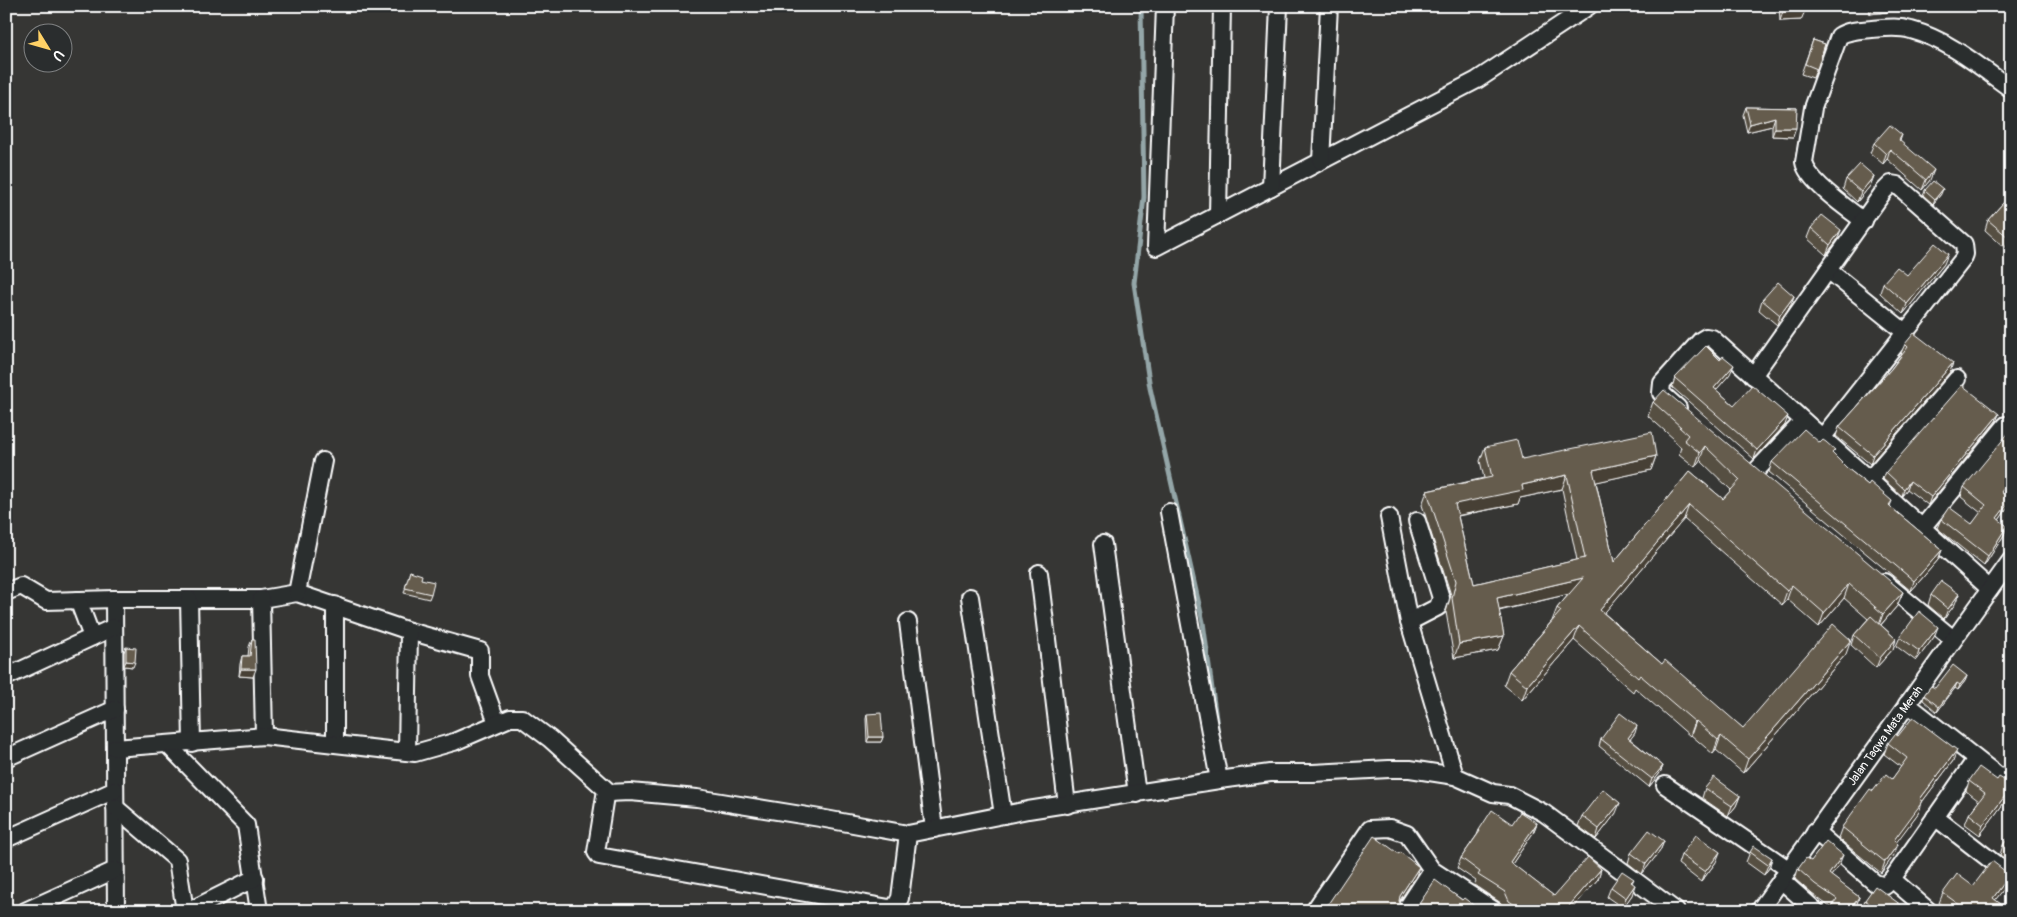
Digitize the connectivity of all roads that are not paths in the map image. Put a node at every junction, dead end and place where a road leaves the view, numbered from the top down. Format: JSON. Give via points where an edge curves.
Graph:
{"nodes":[{"id":1,"x":1165,"y":6,"type":"edge"},
{"id":2,"x":1222,"y":6,"type":"edge"},
{"id":3,"x":1279,"y":6,"type":"edge"},
{"id":4,"x":1329,"y":6,"type":"edge"},
{"id":5,"x":1589,"y":6,"type":"edge"},
{"id":6,"x":2011,"y":89,"type":"edge"},
{"id":7,"x":1321,"y":162,"type":"junction"},
{"id":8,"x":1272,"y":187,"type":"junction"},
{"id":9,"x":1218,"y":215,"type":"junction"},
{"id":10,"x":1864,"y":221,"type":"junction"},
{"id":11,"x":1828,"y":270,"type":"junction"},
{"id":12,"x":1906,"y":333,"type":"junction"},
{"id":13,"x":1753,"y":376,"type":"junction"},
{"id":14,"x":1957,"y":379,"type":"dead end"},
{"id":15,"x":1690,"y":417,"type":"edge"},
{"id":16,"x":1802,"y":421,"type":"junction"},
{"id":17,"x":2006,"y":425,"type":"dead end"},
{"id":18,"x":1822,"y":438,"type":"junction"},
{"id":19,"x":1740,"y":460,"type":"edge"},
{"id":20,"x":323,"y":461,"type":"dead end"},
{"id":21,"x":1755,"y":472,"type":"junction"},
{"id":22,"x":1868,"y":480,"type":"junction"},
{"id":23,"x":1769,"y":485,"type":"edge"},
{"id":24,"x":1169,"y":512,"type":"dead end"},
{"id":25,"x":1389,"y":517,"type":"dead end"},
{"id":26,"x":1417,"y":521,"type":"dead end"},
{"id":27,"x":1922,"y":528,"type":"junction"},
{"id":28,"x":1103,"y":544,"type":"dead end"},
{"id":29,"x":2011,"y":560,"type":"edge"},
{"id":30,"x":1872,"y":571,"type":"edge"},
{"id":31,"x":1039,"y":573,"type":"dead end"},
{"id":32,"x":1990,"y":589,"type":"junction"},
{"id":33,"x":6,"y":592,"type":"edge"},
{"id":34,"x":297,"y":593,"type":"junction"},
{"id":35,"x":970,"y":597,"type":"dead end"},
{"id":36,"x":114,"y":599,"type":"junction"},
{"id":37,"x":190,"y":599,"type":"junction"},
{"id":38,"x":261,"y":599,"type":"junction"},
{"id":39,"x":78,"y":600,"type":"junction"},
{"id":40,"x":335,"y":605,"type":"junction"},
{"id":41,"x":908,"y":622,"type":"dead end"},
{"id":42,"x":1409,"y":622,"type":"junction"},
{"id":43,"x":114,"y":627,"type":"junction"},
{"id":44,"x":409,"y":631,"type":"junction"},
{"id":45,"x":92,"y":638,"type":"junction"},
{"id":46,"x":1953,"y":639,"type":"junction"},
{"id":47,"x":6,"y":677,"type":"edge"},
{"id":48,"x":1907,"y":704,"type":"junction"},
{"id":49,"x":114,"y":709,"type":"junction"},
{"id":50,"x":497,"y":723,"type":"junction"},
{"id":51,"x":264,"y":736,"type":"junction"},
{"id":52,"x":192,"y":743,"type":"junction"},
{"id":53,"x":335,"y":744,"type":"junction"},
{"id":54,"x":168,"y":745,"type":"junction"},
{"id":55,"x":115,"y":748,"type":"junction"},
{"id":56,"x":407,"y":752,"type":"junction"},
{"id":57,"x":6,"y":758,"type":"edge"},
{"id":58,"x":1976,"y":759,"type":"junction"},
{"id":59,"x":1455,"y":776,"type":"junction"},
{"id":60,"x":1223,"y":779,"type":"junction"},
{"id":61,"x":1665,"y":785,"type":"dead end"},
{"id":62,"x":2011,"y":786,"type":"edge"},
{"id":63,"x":115,"y":790,"type":"junction"},
{"id":64,"x":610,"y":792,"type":"junction"},
{"id":65,"x":1137,"y":794,"type":"junction"},
{"id":66,"x":1067,"y":805,"type":"junction"},
{"id":67,"x":115,"y":807,"type":"junction"},
{"id":68,"x":1004,"y":815,"type":"junction"},
{"id":69,"x":1936,"y":817,"type":"junction"},
{"id":70,"x":934,"y":829,"type":"junction"},
{"id":71,"x":1815,"y":831,"type":"junction"},
{"id":72,"x":908,"y":834,"type":"junction"},
{"id":73,"x":6,"y":839,"type":"edge"},
{"id":74,"x":115,"y":870,"type":"junction"},
{"id":75,"x":1432,"y":870,"type":"junction"},
{"id":76,"x":1785,"y":875,"type":"junction"},
{"id":77,"x":2011,"y":876,"type":"edge"},
{"id":78,"x":255,"y":878,"type":"junction"},
{"id":79,"x":1892,"y":879,"type":"junction"},
{"id":80,"x":25,"y":911,"type":"edge"},
{"id":81,"x":116,"y":911,"type":"edge"},
{"id":82,"x":187,"y":911,"type":"edge"},
{"id":83,"x":259,"y":911,"type":"edge"},
{"id":84,"x":1314,"y":911,"type":"edge"},
{"id":85,"x":1405,"y":911,"type":"edge"},
{"id":86,"x":1495,"y":911,"type":"edge"},
{"id":87,"x":1676,"y":911,"type":"edge"},
{"id":88,"x":1759,"y":911,"type":"edge"},
{"id":89,"x":1816,"y":911,"type":"edge"},
{"id":90,"x":1929,"y":911,"type":"edge"}],
"edges":[{"from":1,"to":9,"type":"street","via":[[1156,248]]},
{"from":2,"to":9,"type":"street"},
{"from":3,"to":8,"type":"street"},
{"from":4,"to":7,"type":"street"},
{"from":5,"to":7,"type":"street","via":[[1477,80]]},
{"from":6,"to":10,"type":"street","via":[[1955,49],[1910,30],[1894,27],[1839,36],[1812,108],[1804,162],[1814,179]]},
{"from":7,"to":8,"type":"street"},
{"from":8,"to":9,"type":"street"},
{"from":10,"to":11,"type":"street"},
{"from":10,"to":12,"type":"street","via":[[1884,191],[1894,183],[1964,244],[1963,259]]},
{"from":11,"to":12,"type":"street"},
{"from":11,"to":13,"type":"street"},
{"from":12,"to":18,"type":"street"},
{"from":13,"to":15,"type":"street","via":[[1712,338],[1701,340],[1660,388],[1661,393]]},
{"from":13,"to":16,"type":"street"},
{"from":14,"to":22,"type":"street"},
{"from":16,"to":18,"type":"street"},
{"from":16,"to":21,"type":"street"},
{"from":17,"to":27,"type":"street"},
{"from":18,"to":22,"type":"street"},
{"from":19,"to":21,"type":"street"},
{"from":20,"to":34,"type":"street"},
{"from":21,"to":23,"type":"street"},
{"from":22,"to":27,"type":"street"},
{"from":24,"to":60,"type":"street"},
{"from":25,"to":42,"type":"street"},
{"from":26,"to":42,"type":"street","via":[[1441,598],[1434,610]]},
{"from":27,"to":32,"type":"street"},
{"from":28,"to":65,"type":"street"},
{"from":29,"to":32,"type":"street","name":"Jalan Taqwa Mata Merah"},
{"from":30,"to":46,"type":"street"},
{"from":31,"to":66,"type":"street"},
{"from":32,"to":46,"type":"street","name":"Jalan Taqwa Mata Merah"},
{"from":33,"to":39,"type":"street","via":[[21,586],[46,601]]},
{"from":34,"to":38,"type":"street"},
{"from":34,"to":40,"type":"street"},
{"from":35,"to":68,"type":"street"},
{"from":36,"to":37,"type":"street"},
{"from":36,"to":39,"type":"street"},
{"from":36,"to":43,"type":"street"},
{"from":37,"to":38,"type":"street"},
{"from":37,"to":52,"type":"street"},
{"from":38,"to":51,"type":"street"},
{"from":39,"to":45,"type":"street"},
{"from":40,"to":44,"type":"street"},
{"from":40,"to":53,"type":"street"},
{"from":41,"to":70,"type":"street"},
{"from":42,"to":59,"type":"street"},
{"from":43,"to":45,"type":"street"},
{"from":43,"to":49,"type":"street"},
{"from":44,"to":50,"type":"street","via":[[480,651],[480,676]]},
{"from":44,"to":56,"type":"street"},
{"from":45,"to":47,"type":"street"},
{"from":46,"to":48,"type":"street","name":"Jalan Taqwa Mata Merah"},
{"from":48,"to":58,"type":"street"},
{"from":48,"to":71,"type":"street","name":"Jalan Taqwa Mata Merah"},
{"from":49,"to":55,"type":"street"},
{"from":49,"to":57,"type":"street"},
{"from":50,"to":56,"type":"street","via":[[454,742],[415,753]]},
{"from":50,"to":64,"type":"street","via":[[522,718]]},
{"from":51,"to":52,"type":"street"},
{"from":51,"to":53,"type":"street"},
{"from":52,"to":54,"type":"street"},
{"from":53,"to":56,"type":"street"},
{"from":54,"to":55,"type":"street"},
{"from":54,"to":78,"type":"street","via":[[246,825]]},
{"from":55,"to":63,"type":"street"},
{"from":58,"to":62,"type":"street"},
{"from":58,"to":69,"type":"street"},
{"from":59,"to":60,"type":"street","via":[[1389,769],[1270,773]]},
{"from":59,"to":87,"type":"street","via":[[1544,813]]},
{"from":60,"to":65,"type":"street"},
{"from":61,"to":76,"type":"street"},
{"from":63,"to":67,"type":"street"},
{"from":63,"to":73,"type":"street"},
{"from":64,"to":72,"type":"street","via":[[697,798]]},
{"from":64,"to":72,"type":"street","via":[[605,796],[596,854],[599,856],[889,908],[895,907],[900,898]]},
{"from":65,"to":66,"type":"street"},
{"from":66,"to":68,"type":"street"},
{"from":67,"to":74,"type":"street"},
{"from":67,"to":82,"type":"street","via":[[177,860]]},
{"from":68,"to":70,"type":"street"},
{"from":69,"to":77,"type":"street"},
{"from":69,"to":79,"type":"street"},
{"from":70,"to":72,"type":"street"},
{"from":71,"to":76,"type":"street","name":"Jalan Taqwa Mata Merah"},
{"from":71,"to":79,"type":"street","via":[[1875,883],[1885,886]]},
{"from":74,"to":80,"type":"street"},
{"from":74,"to":81,"type":"street"},
{"from":75,"to":84,"type":"street","via":[[1408,834],[1390,828],[1370,829]]},
{"from":75,"to":85,"type":"street"},
{"from":75,"to":86,"type":"street"},
{"from":76,"to":88,"type":"street","name":"Jalan Taqwa Mata Merah"},
{"from":76,"to":89,"type":"street"},
{"from":78,"to":82,"type":"street"},
{"from":78,"to":83,"type":"street"},
{"from":79,"to":90,"type":"street"}]}
